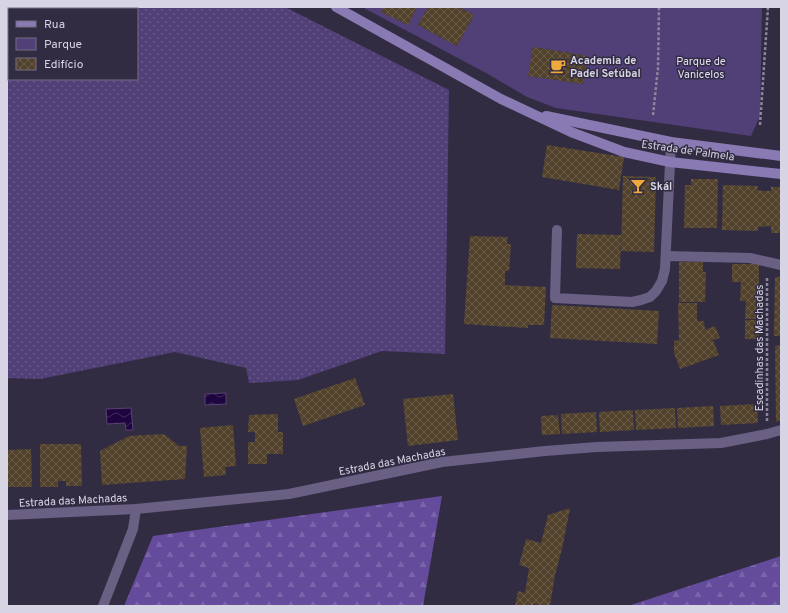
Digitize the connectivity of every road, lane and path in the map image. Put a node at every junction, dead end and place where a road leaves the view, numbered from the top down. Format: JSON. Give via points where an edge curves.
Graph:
{"nodes":[{"id":1,"x":336,"y":7,"type":"edge"},
{"id":2,"x":659,"y":7,"type":"edge"},
{"id":3,"x":768,"y":7,"type":"edge"},
{"id":4,"x":528,"y":112,"type":"junction"},
{"id":5,"x":653,"y":115,"type":"dead end"},
{"id":6,"x":760,"y":125,"type":"dead end"},
{"id":7,"x":671,"y":142,"type":"junction"},
{"id":8,"x":781,"y":156,"type":"edge"},
{"id":9,"x":670,"y":162,"type":"junction"},
{"id":10,"x":781,"y":174,"type":"edge"},
{"id":11,"x":557,"y":230,"type":"dead end"},
{"id":12,"x":666,"y":256,"type":"junction"},
{"id":13,"x":767,"y":261,"type":"junction"},
{"id":14,"x":781,"y":265,"type":"edge"},
{"id":15,"x":781,"y":430,"type":"edge"},
{"id":16,"x":767,"y":434,"type":"junction"},
{"id":17,"x":136,"y":509,"type":"junction"},
{"id":18,"x":7,"y":515,"type":"edge"},
{"id":19,"x":103,"y":606,"type":"edge"}],
"edges":[{"from":1,"to":4,"type":"street","name":"Estrada de Palmela"},
{"from":2,"to":5,"type":"path","via":[[658,68]]},
{"from":3,"to":6,"type":"path"},
{"from":4,"to":7,"type":"street","name":"Estrada de Palmela"},
{"from":4,"to":9,"type":"street","name":"Estrada de Palmela","via":[[624,152]]},
{"from":7,"to":8,"type":"street","name":"Estrada de Palmela"},
{"from":7,"to":9,"type":"street"},
{"from":9,"to":10,"type":"street","name":"Estrada de Palmela"},
{"from":9,"to":12,"type":"street"},
{"from":11,"to":12,"type":"street","via":[[555,298],[632,302],[650,297],[662,281]]},
{"from":12,"to":13,"type":"street","via":[[750,258]]},
{"from":13,"to":14,"type":"street"},
{"from":13,"to":16,"type":"path","name":"Escadinhas das Machadas"},
{"from":15,"to":16,"type":"street","name":"Estrada das Machadas"},
{"from":16,"to":17,"type":"street","name":"Estrada das Machadas","via":[[721,443],[598,447],[442,462],[289,494]]},
{"from":17,"to":18,"type":"street","name":"Estrada das Machadas"},
{"from":17,"to":19,"type":"street","via":[[133,529]]}]}
